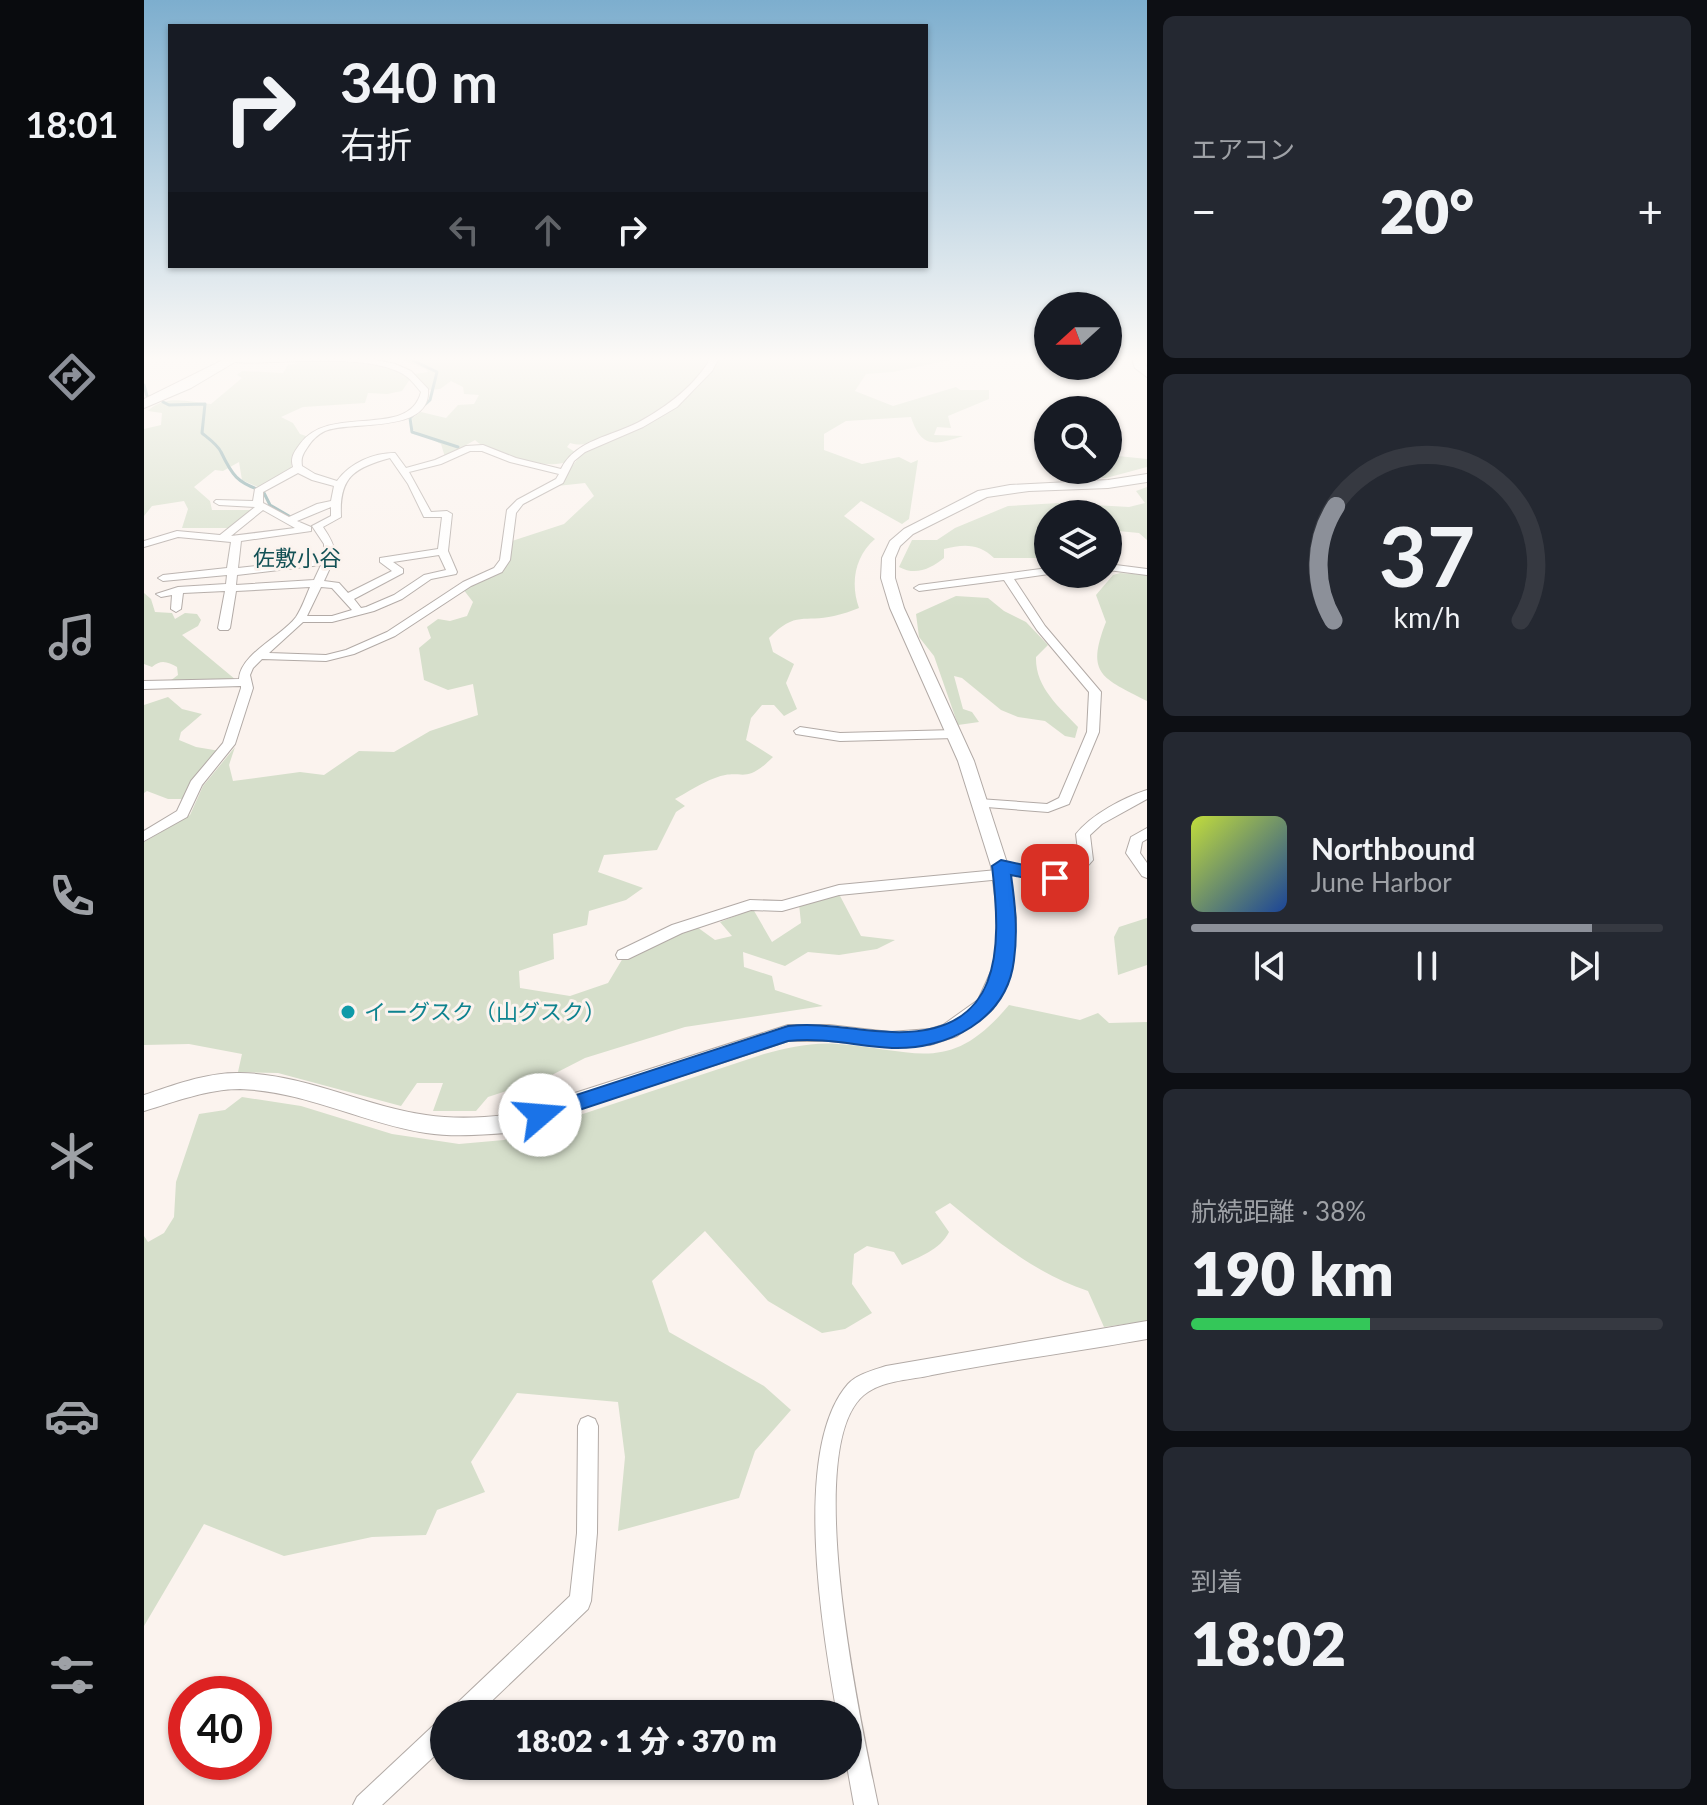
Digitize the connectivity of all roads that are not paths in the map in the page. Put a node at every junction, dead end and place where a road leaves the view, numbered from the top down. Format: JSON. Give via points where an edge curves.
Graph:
{"nodes":[{"id":1,"x":307,"y":440,"type":"edge"},
{"id":2,"x":605,"y":440,"type":"edge"},
{"id":3,"x":297,"y":469,"type":"junction"},
{"id":4,"x":404,"y":471,"type":"junction"},
{"id":5,"x":564,"y":472,"type":"junction"},
{"id":6,"x":1147,"y":478,"type":"edge"},
{"id":7,"x":338,"y":484,"type":"junction"},
{"id":8,"x":219,"y":502,"type":"dead end"},
{"id":9,"x":334,"y":503,"type":"junction"},
{"id":10,"x":260,"y":505,"type":"junction"},
{"id":11,"x":275,"y":513,"type":"junction"},
{"id":12,"x":293,"y":519,"type":"junction"},
{"id":13,"x":238,"y":526,"type":"junction"},
{"id":14,"x":311,"y":528,"type":"junction"},
{"id":15,"x":223,"y":537,"type":"junction"},
{"id":16,"x":236,"y":539,"type":"junction"},
{"id":17,"x":144,"y":544,"type":"edge"},
{"id":18,"x":443,"y":551,"type":"junction"},
{"id":19,"x":329,"y":561,"type":"junction"},
{"id":20,"x":1122,"y":569,"type":"edge"},
{"id":21,"x":232,"y":572,"type":"junction"},
{"id":22,"x":1147,"y":572,"type":"edge"},
{"id":23,"x":1034,"y":573,"type":"edge"},
{"id":24,"x":1007,"y":576,"type":"junction"},
{"id":25,"x":163,"y":578,"type":"dead end"},
{"id":26,"x":317,"y":583,"type":"junction"},
{"id":27,"x":233,"y":587,"type":"junction"},
{"id":28,"x":919,"y":588,"type":"dead end"},
{"id":29,"x":178,"y":590,"type":"junction"},
{"id":30,"x":161,"y":594,"type":"dead end"},
{"id":31,"x":348,"y":598,"type":"junction"},
{"id":32,"x":176,"y":609,"type":"dead end"},
{"id":33,"x":359,"y":612,"type":"junction"},
{"id":34,"x":300,"y":619,"type":"junction"},
{"id":35,"x":224,"y":628,"type":"dead end"},
{"id":36,"x":260,"y":656,"type":"junction"},
{"id":37,"x":245,"y":682,"type":"junction"},
{"id":38,"x":144,"y":685,"type":"edge"},
{"id":39,"x":800,"y":731,"type":"dead end"},
{"id":40,"x":955,"y":734,"type":"junction"},
{"id":41,"x":1147,"y":794,"type":"edge"},
{"id":42,"x":979,"y":803,"type":"junction"},
{"id":43,"x":1147,"y":832,"type":"edge"},
{"id":44,"x":144,"y":837,"type":"edge"},
{"id":45,"x":1002,"y":870,"type":"junction"},
{"id":46,"x":1147,"y":873,"type":"edge"},
{"id":47,"x":623,"y":955,"type":"dead end"},
{"id":48,"x":144,"y":1103,"type":"edge"},
{"id":49,"x":1147,"y":1330,"type":"edge"},
{"id":50,"x":588,"y":1426,"type":"dead end"},
{"id":51,"x":477,"y":1700,"type":"edge"},
{"id":52,"x":845,"y":1700,"type":"edge"},
{"id":53,"x":430,"y":1744,"type":"edge"},
{"id":54,"x":861,"y":1780,"type":"edge"},
{"id":55,"x":365,"y":1805,"type":"edge"},
{"id":56,"x":866,"y":1805,"type":"edge"}],
"edges":[{"from":1,"to":3,"type":"street"},
{"from":2,"to":5,"type":"street","via":[[582,450]]},
{"from":3,"to":7,"type":"street"},
{"from":3,"to":10,"type":"street","via":[[260,489]]},
{"from":4,"to":5,"type":"street","via":[[483,448]]},
{"from":4,"to":7,"type":"street","via":[[392,455],[360,464]]},
{"from":4,"to":18,"type":"street","via":[[428,515],[447,514]]},
{"from":5,"to":36,"type":"street","via":[[560,481],[511,512],[505,560],[498,570],[467,584],[409,624],[326,658]]},
{"from":6,"to":40,"type":"street","via":[[989,492],[916,527],[895,545],[886,563],[888,580]]},
{"from":7,"to":9,"type":"street"},
{"from":8,"to":10,"type":"street"},
{"from":9,"to":12,"type":"street"},
{"from":9,"to":14,"type":"street","via":[[336,517]]},
{"from":10,"to":11,"type":"street"},
{"from":10,"to":13,"type":"street"},
{"from":11,"to":12,"type":"street"},
{"from":11,"to":13,"type":"street"},
{"from":12,"to":14,"type":"street"},
{"from":13,"to":15,"type":"street"},
{"from":14,"to":16,"type":"street"},
{"from":14,"to":19,"type":"street","via":[[329,544]]},
{"from":15,"to":16,"type":"street"},
{"from":15,"to":17,"type":"street","via":[[177,534]]},
{"from":16,"to":21,"type":"street"},
{"from":18,"to":31,"type":"street","via":[[384,560],[399,571]]},
{"from":18,"to":33,"type":"street","via":[[452,572],[428,577],[398,597]]},
{"from":19,"to":21,"type":"street"},
{"from":19,"to":26,"type":"street"},
{"from":20,"to":22,"type":"street"},
{"from":21,"to":25,"type":"street"},
{"from":21,"to":27,"type":"street"},
{"from":23,"to":24,"type":"street"},
{"from":24,"to":28,"type":"street"},
{"from":24,"to":42,"type":"street","via":[[1041,628],[1092,686],[1096,713],[1064,801],[1048,808]]},
{"from":26,"to":27,"type":"street"},
{"from":26,"to":31,"type":"street","via":[[335,585]]},
{"from":26,"to":34,"type":"street"},
{"from":27,"to":29,"type":"street"},
{"from":27,"to":35,"type":"street"},
{"from":29,"to":30,"type":"street"},
{"from":29,"to":32,"type":"street"},
{"from":31,"to":33,"type":"street"},
{"from":33,"to":34,"type":"street"},
{"from":34,"to":36,"type":"street"},
{"from":36,"to":37,"type":"street","via":[[248,666]]},
{"from":37,"to":38,"type":"street"},
{"from":37,"to":44,"type":"street","via":[[229,744],[196,784],[182,814]]},
{"from":39,"to":40,"type":"street","via":[[840,737]]},
{"from":40,"to":42,"type":"street"},
{"from":41,"to":45,"type":"street","via":[[1083,834],[1086,860],[1074,873],[1055,878]]},
{"from":42,"to":45,"type":"street"},
{"from":43,"to":46,"type":"street","via":[[1136,840],[1133,853]]},
{"from":45,"to":47,"type":"street","via":[[839,890],[782,906],[750,905],[677,929]]},
{"from":45,"to":48,"type":"street","via":[[1007,916],[1000,981],[978,1015],[950,1031],[892,1040],[788,1033],[540,1115],[484,1126],[425,1124],[291,1087],[238,1081]]},
{"from":49,"to":52,"type":"street","via":[[876,1378],[847,1399],[829,1443],[826,1507],[836,1656]]},
{"from":50,"to":51,"type":"street","via":[[580,1601]]},
{"from":53,"to":55,"type":"street"},
{"from":54,"to":56,"type":"street"}]}
